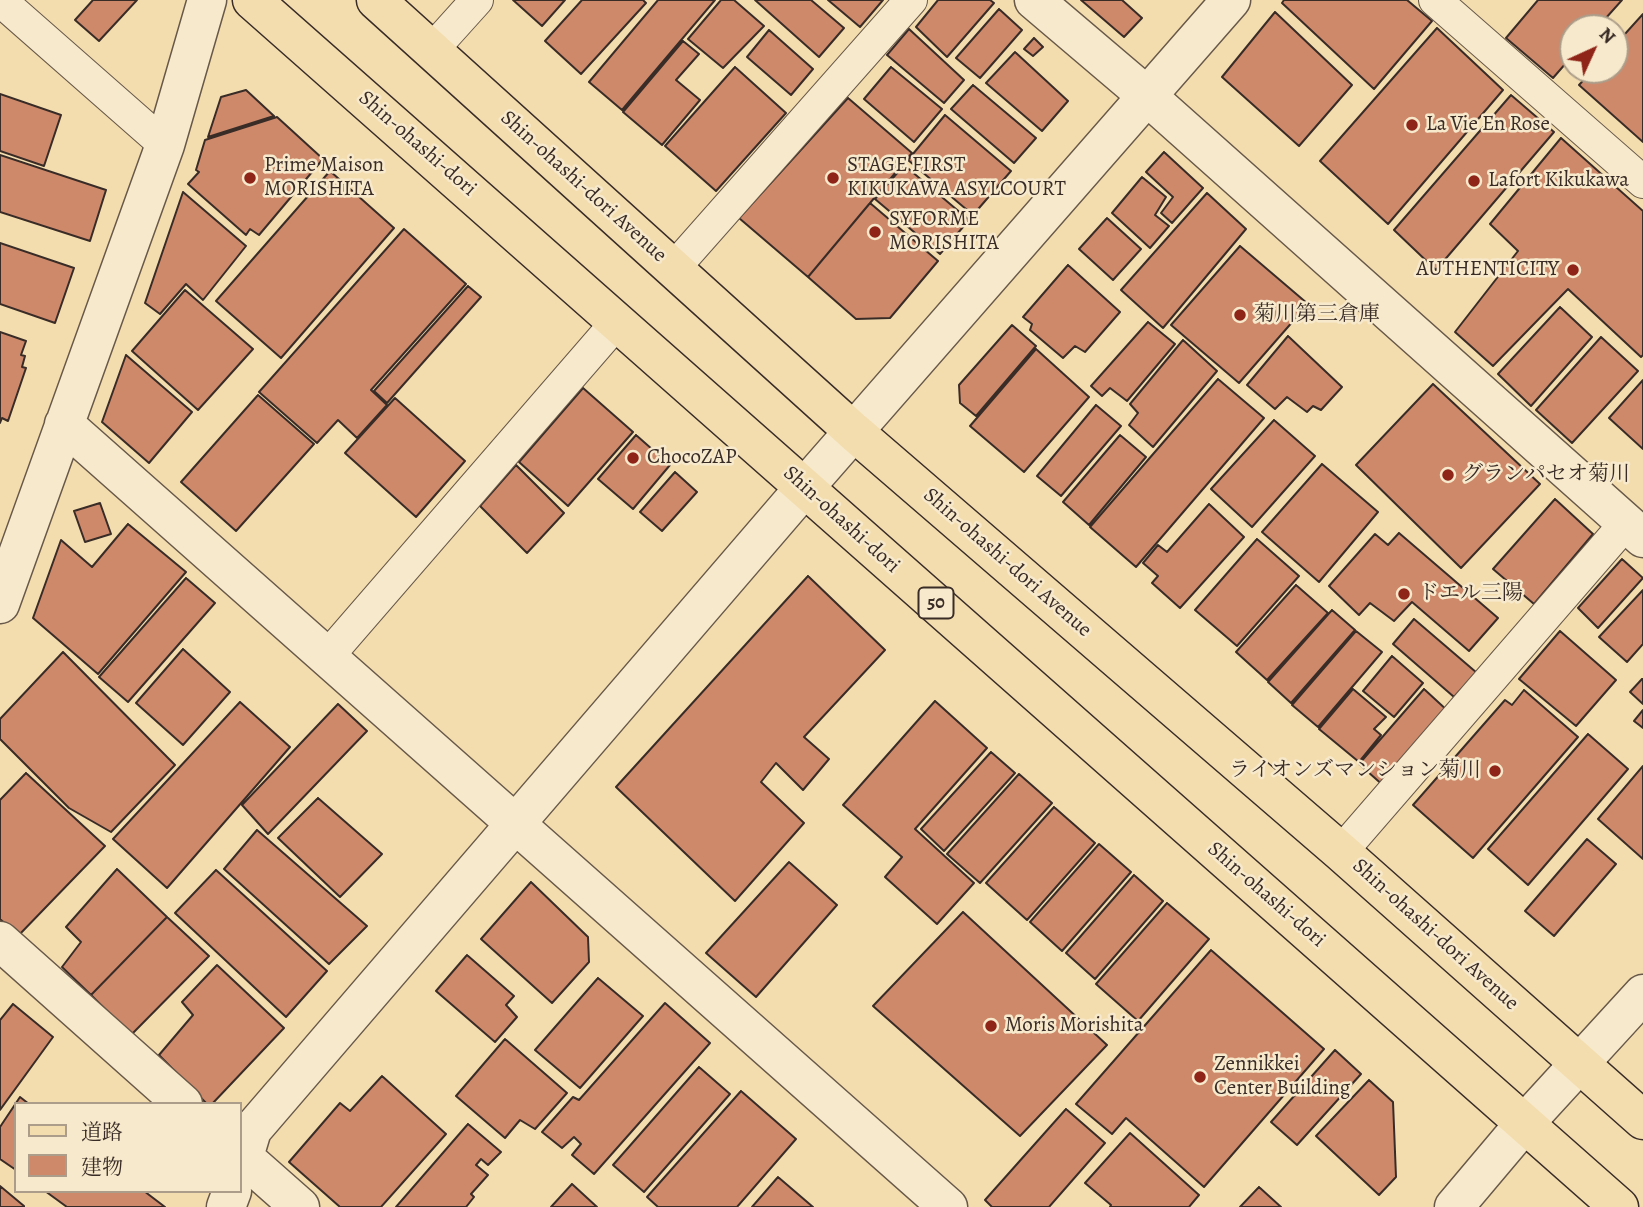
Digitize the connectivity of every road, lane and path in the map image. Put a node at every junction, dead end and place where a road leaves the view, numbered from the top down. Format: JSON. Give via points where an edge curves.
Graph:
{"nodes":[{"id":1,"x":1,"y":0,"type":"edge"},
{"id":2,"x":207,"y":0,"type":"edge"},
{"id":3,"x":253,"y":0,"type":"edge"},
{"id":4,"x":376,"y":0,"type":"edge"},
{"id":5,"x":477,"y":0,"type":"edge"},
{"id":6,"x":911,"y":0,"type":"edge"},
{"id":7,"x":1034,"y":0,"type":"edge"},
{"id":8,"x":1231,"y":0,"type":"edge"},
{"id":9,"x":1435,"y":0,"type":"edge"},
{"id":10,"x":432,"y":50,"type":"junction"},
{"id":11,"x":1147,"y":96,"type":"junction"},
{"id":12,"x":165,"y":145,"type":"junction"},
{"id":13,"x":1643,"y":182,"type":"edge"},
{"id":14,"x":674,"y":268,"type":"junction"},
{"id":15,"x":618,"y":321,"type":"junction"},
{"id":16,"x":64,"y":424,"type":"junction"},
{"id":17,"x":853,"y":431,"type":"junction"},
{"id":18,"x":805,"y":487,"type":"junction"},
{"id":19,"x":1635,"y":531,"type":"edge"},
{"id":20,"x":0,"y":604,"type":"edge"},
{"id":21,"x":327,"y":657,"type":"junction"},
{"id":22,"x":515,"y":823,"type":"junction"},
{"id":23,"x":1341,"y":852,"type":"junction"},
{"id":24,"x":0,"y":941,"type":"edge"},
{"id":25,"x":1643,"y":994,"type":"edge"},
{"id":26,"x":1579,"y":1064,"type":"junction"},
{"id":27,"x":181,"y":1102,"type":"edge"},
{"id":28,"x":1643,"y":1120,"type":"edge"},
{"id":29,"x":1524,"y":1124,"type":"junction"},
{"id":30,"x":242,"y":1159,"type":"edge"},
{"id":31,"x":242,"y":1170,"type":"edge"},
{"id":32,"x":300,"y":1207,"type":"edge"},
{"id":33,"x":948,"y":1207,"type":"edge"},
{"id":34,"x":1454,"y":1207,"type":"edge"},
{"id":35,"x":1619,"y":1207,"type":"edge"}],
"edges":[{"from":1,"to":12,"type":"lane"},
{"from":2,"to":12,"type":"street"},
{"from":3,"to":15,"type":"main road","name":"Shin-ohashi-dori","number":"50"},
{"from":4,"to":10,"type":"main road","name":"Shin-ohashi-dori Avenue"},
{"from":5,"to":10,"type":"lane"},
{"from":6,"to":14,"type":"lane"},
{"from":7,"to":11,"type":"street"},
{"from":8,"to":11,"type":"street"},
{"from":9,"to":13,"type":"lane"},
{"from":10,"to":14,"type":"main road","name":"Shin-ohashi-dori Avenue"},
{"from":11,"to":17,"type":"street"},
{"from":11,"to":19,"type":"street"},
{"from":12,"to":16,"type":"street"},
{"from":14,"to":17,"type":"main road","name":"Shin-ohashi-dori Avenue"},
{"from":15,"to":18,"type":"main road","name":"Shin-ohashi-dori","number":"50"},
{"from":15,"to":21,"type":"lane"},
{"from":16,"to":20,"type":"street"},
{"from":16,"to":21,"type":"street"},
{"from":17,"to":18,"type":"street"},
{"from":17,"to":23,"type":"main road","name":"Shin-ohashi-dori Avenue"},
{"from":18,"to":22,"type":"street"},
{"from":18,"to":29,"type":"main road","name":"Shin-ohashi-dori","number":"50"},
{"from":19,"to":23,"type":"lane"},
{"from":21,"to":22,"type":"street"},
{"from":22,"to":30,"type":"street","via":[[252,1130]]},
{"from":22,"to":33,"type":"street"},
{"from":23,"to":26,"type":"main road","name":"Shin-ohashi-dori Avenue"},
{"from":24,"to":27,"type":"street"},
{"from":25,"to":26,"type":"street"},
{"from":26,"to":28,"type":"main road","name":"Shin-ohashi-dori Avenue"},
{"from":26,"to":29,"type":"street"},
{"from":29,"to":34,"type":"street"},
{"from":29,"to":35,"type":"main road","name":"Shin-ohashi-dori","number":"50"},
{"from":31,"to":32,"type":"street"}]}
